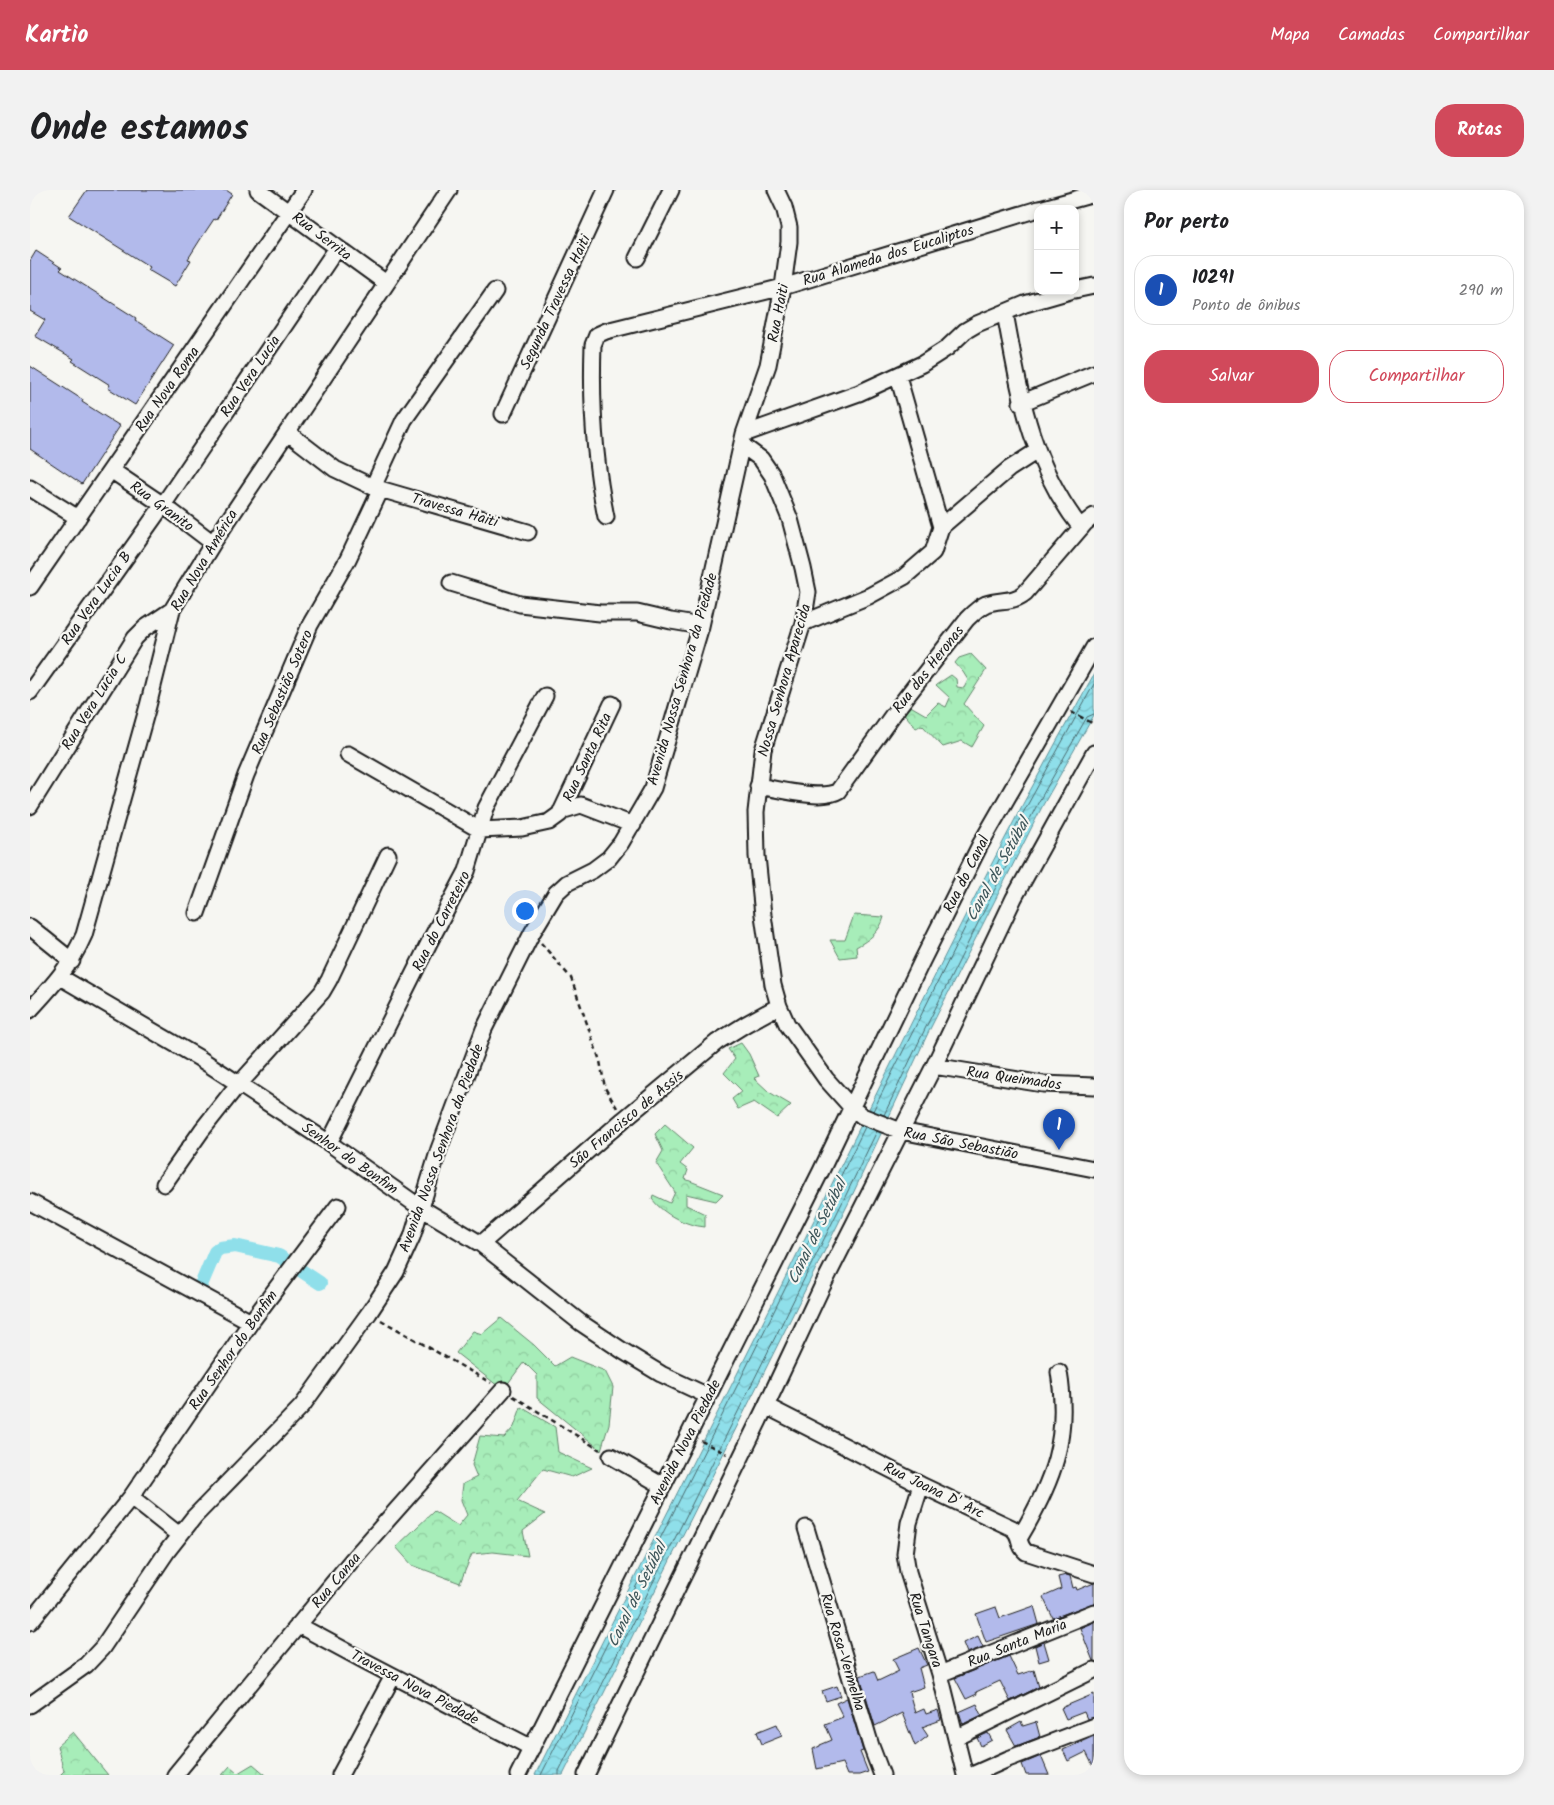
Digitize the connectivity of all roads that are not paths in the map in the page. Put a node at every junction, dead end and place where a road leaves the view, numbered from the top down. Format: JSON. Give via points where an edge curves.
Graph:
{"nodes":[{"id":1,"x":258,"y":190,"type":"edge"},
{"id":2,"x":304,"y":190,"type":"edge"},
{"id":3,"x":449,"y":190,"type":"edge"},
{"id":4,"x":606,"y":190,"type":"edge"},
{"id":5,"x":671,"y":190,"type":"edge"},
{"id":6,"x":778,"y":190,"type":"edge"},
{"id":7,"x":1094,"y":194,"type":"edge"},
{"id":8,"x":1054,"y":205,"type":"edge"},
{"id":9,"x":1034,"y":211,"type":"edge"},
{"id":10,"x":290,"y":212,"type":"junction"},
{"id":11,"x":336,"y":248,"type":"junction"},
{"id":12,"x":637,"y":258,"type":"dead end"},
{"id":13,"x":386,"y":283,"type":"junction"},
{"id":14,"x":1094,"y":286,"type":"edge"},
{"id":15,"x":783,"y":288,"type":"junction"},
{"id":16,"x":1079,"y":289,"type":"edge"},
{"id":17,"x":495,"y":291,"type":"dead end"},
{"id":18,"x":1056,"y":295,"type":"edge"},
{"id":19,"x":1005,"y":313,"type":"junction"},
{"id":20,"x":1094,"y":373,"type":"edge"},
{"id":21,"x":898,"y":376,"type":"junction"},
{"id":22,"x":1022,"y":403,"type":"junction"},
{"id":23,"x":503,"y":414,"type":"dead end"},
{"id":24,"x":286,"y":432,"type":"junction"},
{"id":25,"x":743,"y":440,"type":"junction"},
{"id":26,"x":1037,"y":451,"type":"junction"},
{"id":27,"x":111,"y":470,"type":"junction"},
{"id":28,"x":30,"y":488,"type":"edge"},
{"id":29,"x":377,"y":488,"type":"junction"},
{"id":30,"x":163,"y":505,"type":"junction"},
{"id":31,"x":1094,"y":516,"type":"edge"},
{"id":32,"x":606,"y":517,"type":"dead end"},
{"id":33,"x":78,"y":518,"type":"junction"},
{"id":34,"x":942,"y":527,"type":"junction"},
{"id":35,"x":1081,"y":528,"type":"junction"},
{"id":36,"x":528,"y":532,"type":"dead end"},
{"id":37,"x":212,"y":543,"type":"junction"},
{"id":38,"x":451,"y":583,"type":"dead end"},
{"id":39,"x":30,"y":587,"type":"edge"},
{"id":40,"x":172,"y":610,"type":"junction"},
{"id":41,"x":803,"y":623,"type":"junction"},
{"id":42,"x":701,"y":626,"type":"junction"},
{"id":43,"x":1094,"y":647,"type":"edge"},
{"id":44,"x":30,"y":692,"type":"edge"},
{"id":45,"x":545,"y":696,"type":"dead end"},
{"id":46,"x":612,"y":704,"type":"dead end"},
{"id":47,"x":348,"y":754,"type":"dead end"},
{"id":48,"x":1094,"y":754,"type":"edge"},
{"id":49,"x":758,"y":786,"type":"junction"},
{"id":50,"x":30,"y":806,"type":"edge"},
{"id":51,"x":561,"y":811,"type":"junction"},
{"id":52,"x":633,"y":825,"type":"junction"},
{"id":53,"x":480,"y":830,"type":"junction"},
{"id":54,"x":388,"y":855,"type":"dead end"},
{"id":55,"x":197,"y":913,"type":"dead end"},
{"id":56,"x":30,"y":927,"type":"edge"},
{"id":57,"x":72,"y":961,"type":"junction"},
{"id":58,"x":60,"y":977,"type":"junction"},
{"id":59,"x":779,"y":1006,"type":"junction"},
{"id":60,"x":30,"y":1010,"type":"edge"},
{"id":61,"x":934,"y":1066,"type":"junction"},
{"id":62,"x":1094,"y":1086,"type":"edge"},
{"id":63,"x":236,"y":1087,"type":"junction"},
{"id":64,"x":857,"y":1112,"type":"junction"},
{"id":65,"x":894,"y":1129,"type":"junction"},
{"id":66,"x":329,"y":1143,"type":"junction"},
{"id":67,"x":1094,"y":1169,"type":"edge"},
{"id":68,"x":164,"y":1184,"type":"dead end"},
{"id":69,"x":30,"y":1202,"type":"edge"},
{"id":70,"x":338,"y":1206,"type":"dead end"},
{"id":71,"x":421,"y":1208,"type":"junction"},
{"id":72,"x":481,"y":1244,"type":"junction"},
{"id":73,"x":251,"y":1322,"type":"junction"},
{"id":74,"x":1059,"y":1372,"type":"dead end"},
{"id":75,"x":503,"y":1390,"type":"dead end"},
{"id":76,"x":708,"y":1396,"type":"junction"},
{"id":77,"x":766,"y":1406,"type":"junction"},
{"id":78,"x":611,"y":1456,"type":"dead end"},
{"id":79,"x":921,"y":1485,"type":"junction"},
{"id":80,"x":663,"y":1486,"type":"junction"},
{"id":81,"x":131,"y":1496,"type":"junction"},
{"id":82,"x":806,"y":1528,"type":"dead end"},
{"id":83,"x":179,"y":1535,"type":"junction"},
{"id":84,"x":1020,"y":1537,"type":"junction"},
{"id":85,"x":1094,"y":1574,"type":"edge"},
{"id":86,"x":1094,"y":1612,"type":"edge"},
{"id":87,"x":30,"y":1622,"type":"edge"},
{"id":88,"x":298,"y":1624,"type":"junction"},
{"id":89,"x":1094,"y":1670,"type":"edge"},
{"id":90,"x":940,"y":1674,"type":"junction"},
{"id":91,"x":393,"y":1676,"type":"junction"},
{"id":92,"x":30,"y":1705,"type":"edge"},
{"id":93,"x":1094,"y":1726,"type":"edge"},
{"id":94,"x":956,"y":1738,"type":"junction"},
{"id":95,"x":532,"y":1748,"type":"junction"},
{"id":96,"x":592,"y":1773,"type":"edge"},
{"id":97,"x":175,"y":1775,"type":"edge"},
{"id":98,"x":340,"y":1775,"type":"edge"},
{"id":99,"x":518,"y":1775,"type":"edge"},
{"id":100,"x":882,"y":1775,"type":"edge"},
{"id":101,"x":965,"y":1775,"type":"edge"},
{"id":102,"x":972,"y":1775,"type":"edge"}],
"edges":[{"from":1,"to":10,"type":"street","name":"Rua Serrita"},
{"from":2,"to":10,"type":"street","name":"Rua Nova Roma"},
{"from":3,"to":13,"type":"street","name":"Rua Nova América"},
{"from":4,"to":23,"type":"street","name":"Segunda Travessa Haiti"},
{"from":5,"to":12,"type":"street"},
{"from":6,"to":15,"type":"street","name":"Rua Haiti","via":[[789,227]]},
{"from":7,"to":8,"type":"street","name":"Rua Alameda dos Eucaliptos"},
{"from":9,"to":15,"type":"street","name":"Rua Alameda dos Eucaliptos"},
{"from":10,"to":11,"type":"street","name":"Rua Serrita"},
{"from":10,"to":27,"type":"street","name":"Rua Nova Roma"},
{"from":11,"to":13,"type":"street","name":"Rua Serrita"},
{"from":11,"to":30,"type":"street","name":"Rua Vera Lucia"},
{"from":13,"to":24,"type":"street","name":"Rua Nova América"},
{"from":14,"to":16,"type":"street"},
{"from":15,"to":25,"type":"street","name":"Rua Haiti","via":[[768,365]]},
{"from":15,"to":32,"type":"street","name":"Rua Alameda dos Eucaliptos","via":[[606,331],[597,336],[593,345],[594,426],[599,486]]},
{"from":17,"to":29,"type":"street","name":"Rua Sebastião Sotero","via":[[404,420]]},
{"from":18,"to":19,"type":"street"},
{"from":19,"to":21,"type":"street","via":[[970,327],[947,348]]},
{"from":19,"to":22,"type":"street"},
{"from":20,"to":22,"type":"street"},
{"from":21,"to":25,"type":"street"},
{"from":21,"to":34,"type":"street"},
{"from":22,"to":26,"type":"street"},
{"from":24,"to":29,"type":"street","via":[[335,469]]},
{"from":24,"to":37,"type":"street","name":"Rua Nova América"},
{"from":25,"to":41,"type":"street","name":"Nossa Senhora Aparecida","via":[[765,464],[790,518],[808,592]]},
{"from":25,"to":42,"type":"street","name":"Avenida Nossa Senhora da Piedade"},
{"from":26,"to":34,"type":"street","via":[[1009,469]]},
{"from":26,"to":35,"type":"street","via":[[1059,498]]},
{"from":27,"to":30,"type":"street","name":"Rua Granito"},
{"from":27,"to":33,"type":"street","name":"Rua Nova Roma"},
{"from":28,"to":33,"type":"street"},
{"from":29,"to":36,"type":"street","name":"Travessa Haiti"},
{"from":29,"to":55,"type":"street","name":"Rua Sebastião Sotero","via":[[348,560],[310,625],[294,660],[246,775]]},
{"from":30,"to":37,"type":"street","name":"Rua Granito"},
{"from":30,"to":44,"type":"street","name":"Rua Vera Lucia B"},
{"from":31,"to":35,"type":"street","name":"Rua das Heronas"},
{"from":33,"to":39,"type":"street","name":"Rua Nova Roma"},
{"from":34,"to":41,"type":"street","via":[[933,552],[904,577],[869,596]]},
{"from":35,"to":49,"type":"street","name":"Rua das Heronas","via":[[1025,593],[1015,599],[988,604],[974,612],[900,705],[838,791],[828,795]]},
{"from":37,"to":40,"type":"street","name":"Rua Nova América"},
{"from":38,"to":42,"type":"street","via":[[520,604],[600,613],[637,613]]},
{"from":40,"to":50,"type":"street","name":"Rua Vera Lucia C","via":[[134,638]]},
{"from":40,"to":57,"type":"street","name":"Rua Nova América","via":[[89,920]]},
{"from":41,"to":49,"type":"street","name":"Nossa Senhora Aparecida","via":[[767,734]]},
{"from":42,"to":52,"type":"street","name":"Avenida Nossa Senhora da Piedade","via":[[653,788]]},
{"from":43,"to":64,"type":"street","name":"Rua do Canal","via":[[980,845],[922,961]]},
{"from":45,"to":53,"type":"street","name":"Rua do Carreteiro","via":[[488,803]]},
{"from":46,"to":51,"type":"street","name":"Rua Santa Rita"},
{"from":47,"to":53,"type":"street"},
{"from":48,"to":61,"type":"street","via":[[1014,898]]},
{"from":49,"to":59,"type":"street","name":"Nossa Senhora Aparecida","via":[[756,821],[762,905]]},
{"from":51,"to":52,"type":"street","via":[[581,805]]},
{"from":51,"to":53,"type":"street","via":[[546,823]]},
{"from":52,"to":71,"type":"street","name":"Avenida Nossa Senhora da Piedade","via":[[608,858],[556,893],[532,933],[484,1028],[439,1149]]},
{"from":53,"to":66,"type":"street","name":"Rua do Carreteiro","via":[[467,871]]},
{"from":54,"to":63,"type":"street","via":[[322,992]]},
{"from":56,"to":57,"type":"street"},
{"from":57,"to":58,"type":"street","name":"Rua Nova América"},
{"from":58,"to":60,"type":"street","name":"Rua Nova América"},
{"from":58,"to":63,"type":"street","name":"Senhor do Bonfim"},
{"from":59,"to":64,"type":"street","name":"Nossa Senhora Aparecida","via":[[806,1052]]},
{"from":59,"to":72,"type":"street","name":"São Francisco de Assis","via":[[717,1042]]},
{"from":61,"to":62,"type":"street","name":"Rua Queimados","via":[[1043,1084]]},
{"from":61,"to":65,"type":"street"},
{"from":63,"to":66,"type":"street","name":"Senhor do Bonfim"},
{"from":63,"to":68,"type":"street"},
{"from":64,"to":65,"type":"street","name":"Nossa Senhora Aparecida"},
{"from":64,"to":76,"type":"street","name":"Avenida Nova Piedade"},
{"from":65,"to":67,"type":"street","name":"Rua São Sebastião"},
{"from":65,"to":77,"type":"street"},
{"from":66,"to":71,"type":"street","name":"Senhor do Bonfim"},
{"from":69,"to":73,"type":"street"},
{"from":70,"to":73,"type":"street","name":"Rua Senhor do Bonfim"},
{"from":71,"to":72,"type":"street","name":"Senhor do Bonfim"},
{"from":71,"to":83,"type":"street","name":"Avenida Nossa Senhora da Piedade","via":[[396,1272],[335,1362],[302,1406]]},
{"from":72,"to":76,"type":"street","name":"Senhor do Bonfim","via":[[581,1323],[661,1374]]},
{"from":73,"to":81,"type":"street","name":"Rua Senhor do Bonfim"},
{"from":74,"to":84,"type":"street","via":[[1064,1418],[1061,1440],[1043,1495]]},
{"from":75,"to":88,"type":"street","name":"Rua Canaa"},
{"from":76,"to":80,"type":"street","name":"Avenida Nova Piedade"},
{"from":77,"to":79,"type":"street","name":"Rua Joana D' Arc"},
{"from":77,"to":96,"type":"street"},
{"from":78,"to":80,"type":"street"},
{"from":79,"to":84,"type":"street","name":"Rua Joana D' Arc","via":[[1012,1528]]},
{"from":79,"to":90,"type":"street","name":"Rua Tangara","via":[[909,1523],[904,1554]]},
{"from":80,"to":95,"type":"street","name":"Avenida Nova Piedade"},
{"from":81,"to":83,"type":"street"},
{"from":81,"to":87,"type":"street","name":"Rua Senhor do Bonfim"},
{"from":82,"to":100,"type":"street","name":"Rua Rosa-Vermelha"},
{"from":83,"to":92,"type":"street","name":"Avenida Nossa Senhora da Piedade","via":[[96,1656]]},
{"from":84,"to":85,"type":"street","name":"Rua Joana D' Arc","via":[[1026,1552]]},
{"from":86,"to":90,"type":"street","name":"Rua Santa Maria"},
{"from":88,"to":91,"type":"street","name":"Travessa Nova Piedade"},
{"from":88,"to":97,"type":"street","name":"Rua Canaa"},
{"from":89,"to":94,"type":"street"},
{"from":90,"to":94,"type":"street","name":"Rua Tangara"},
{"from":91,"to":95,"type":"street","name":"Travessa Nova Piedade"},
{"from":91,"to":98,"type":"street"},
{"from":93,"to":102,"type":"street"},
{"from":94,"to":101,"type":"street","name":"Rua Tangara"},
{"from":95,"to":99,"type":"street","name":"Avenida Nova Piedade"}]}
